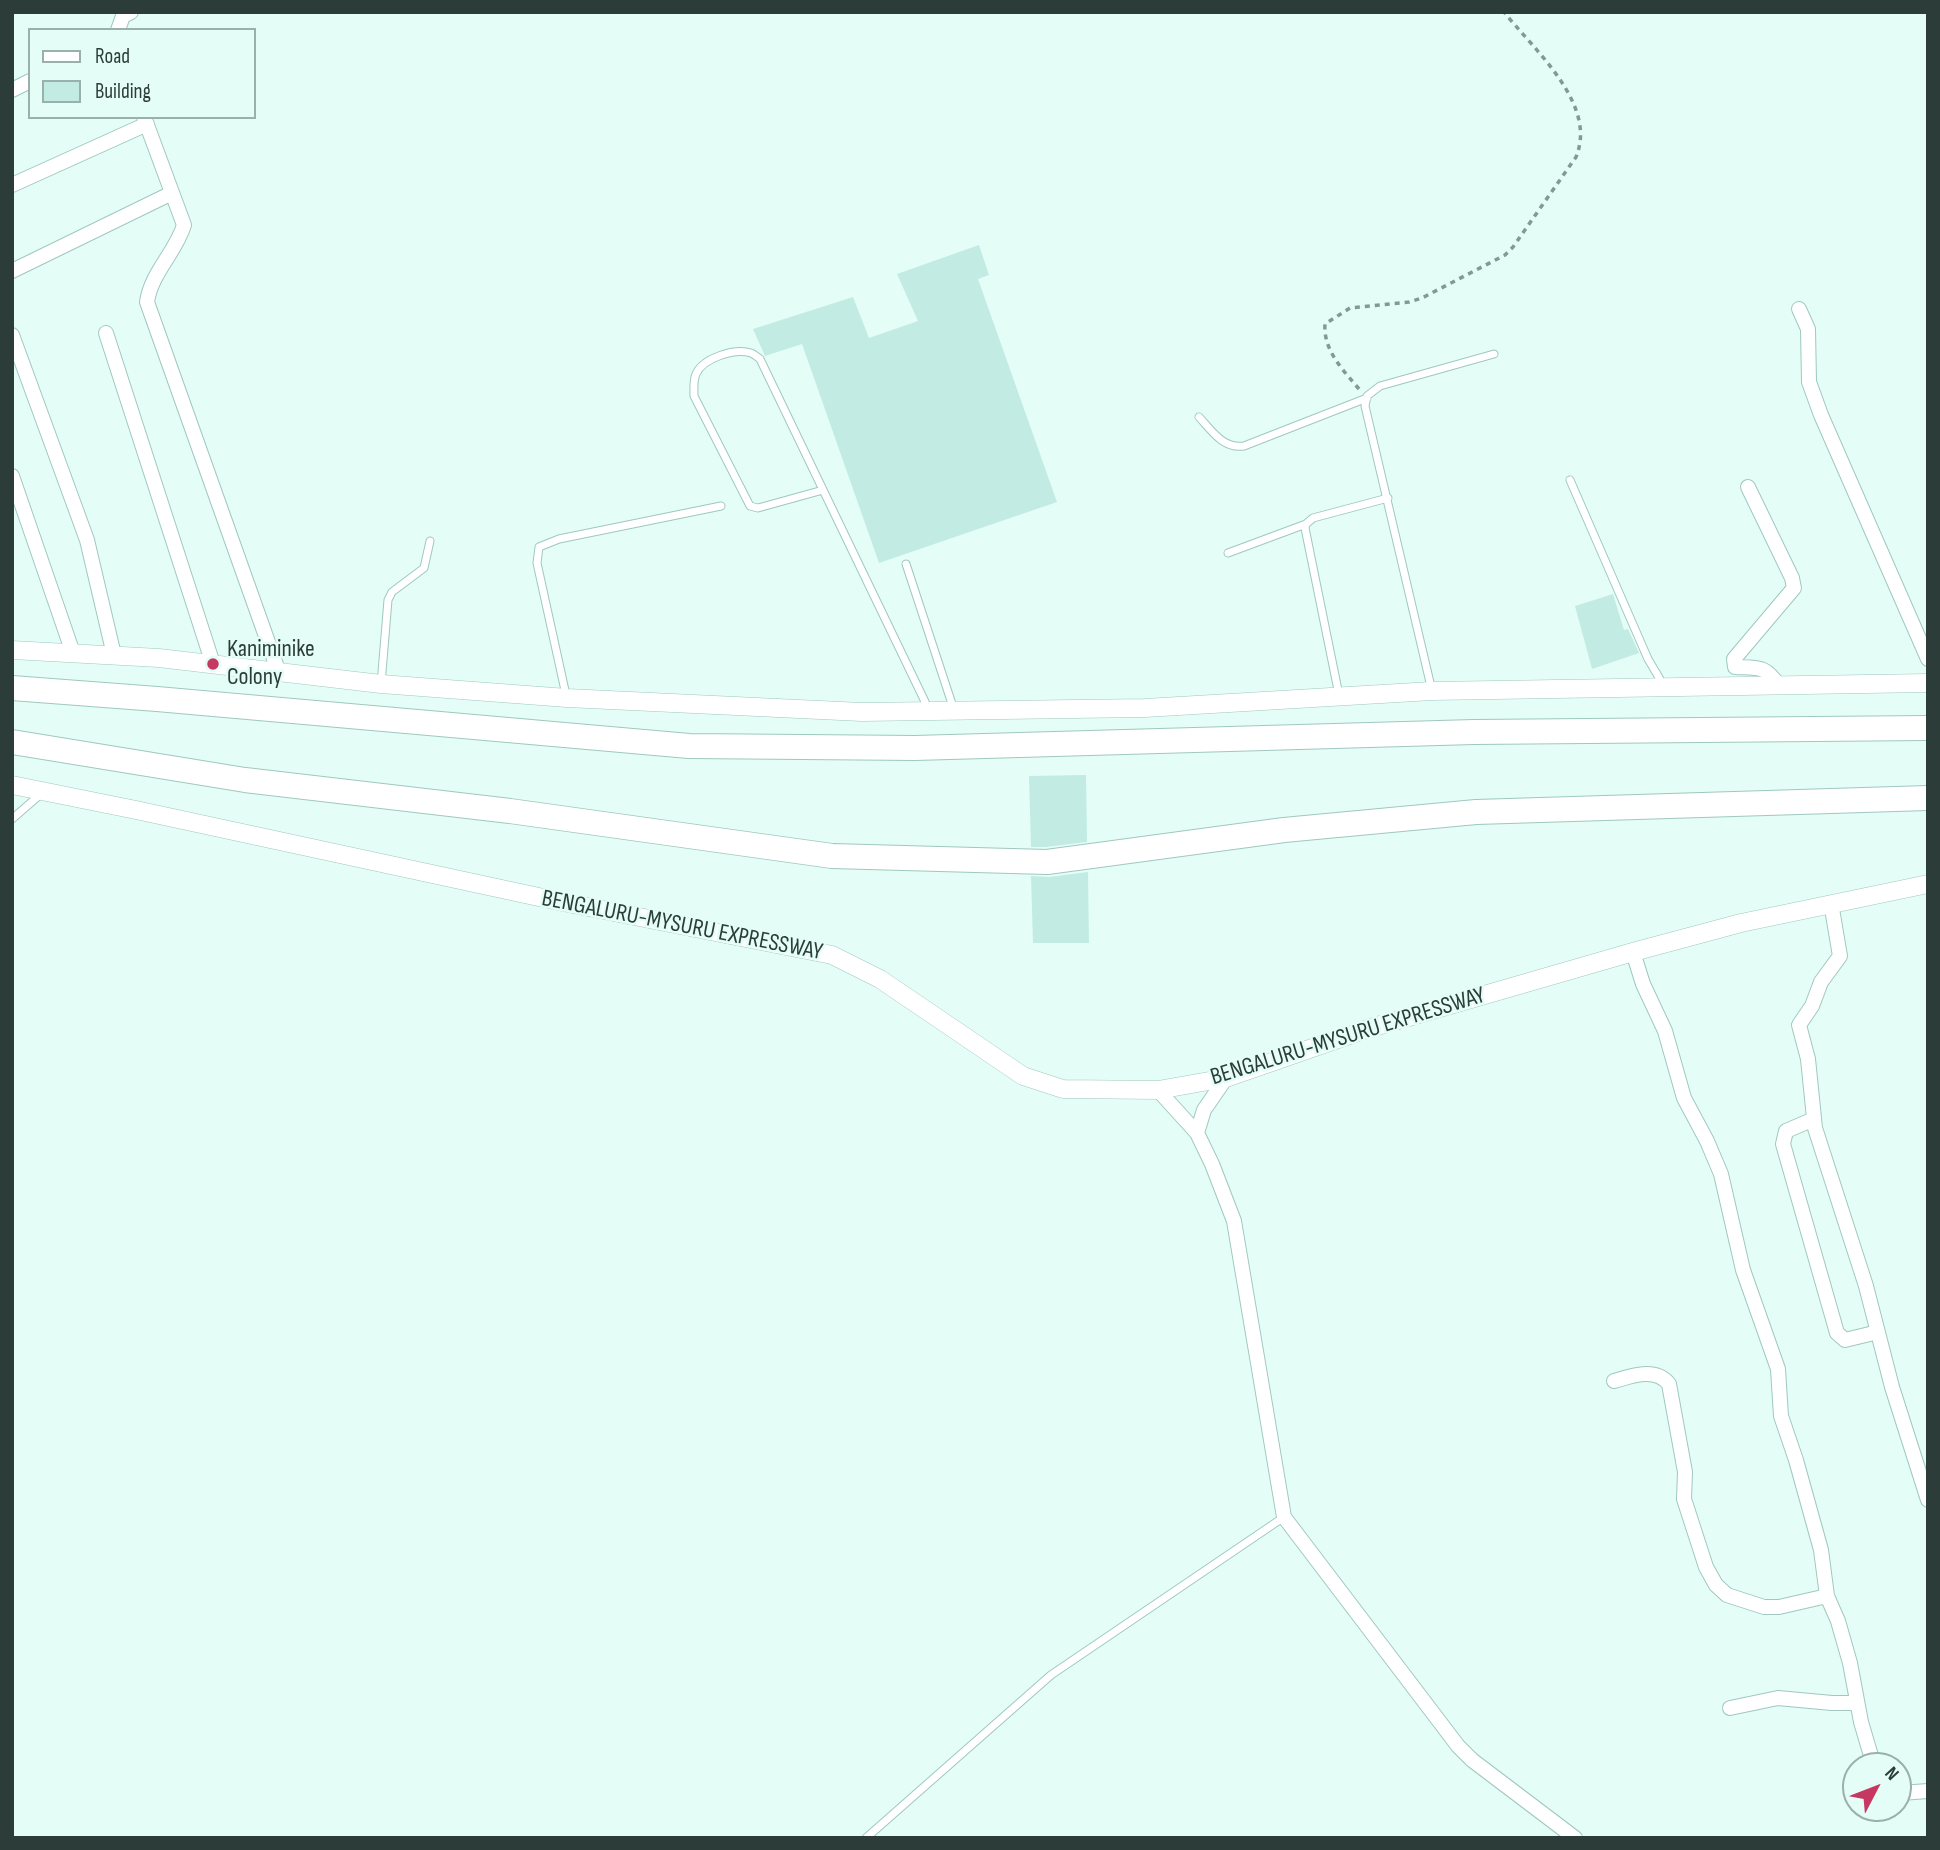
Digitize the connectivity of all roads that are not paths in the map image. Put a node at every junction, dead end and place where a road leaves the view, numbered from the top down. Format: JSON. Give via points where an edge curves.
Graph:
{"nodes":[{"id":1,"x":131,"y":12,"type":"edge"},
{"id":2,"x":119,"y":28,"type":"edge"},
{"id":3,"x":28,"y":82,"type":"edge"},
{"id":4,"x":12,"y":90,"type":"edge"},
{"id":5,"x":146,"y":120,"type":"edge"},
{"id":6,"x":12,"y":185,"type":"edge"},
{"id":7,"x":172,"y":192,"type":"junction"},
{"id":8,"x":12,"y":271,"type":"edge"},
{"id":9,"x":1799,"y":309,"type":"dead end"},
{"id":10,"x":106,"y":333,"type":"dead end"},
{"id":11,"x":12,"y":335,"type":"edge"},
{"id":12,"x":1494,"y":354,"type":"dead end"},
{"id":13,"x":1367,"y":398,"type":"junction"},
{"id":14,"x":1199,"y":417,"type":"dead end"},
{"id":15,"x":12,"y":476,"type":"edge"},
{"id":16,"x":1570,"y":480,"type":"dead end"},
{"id":17,"x":1748,"y":487,"type":"dead end"},
{"id":18,"x":823,"y":490,"type":"junction"},
{"id":19,"x":1388,"y":498,"type":"junction"},
{"id":20,"x":721,"y":506,"type":"dead end"},
{"id":21,"x":1306,"y":524,"type":"junction"},
{"id":22,"x":430,"y":541,"type":"dead end"},
{"id":23,"x":1228,"y":553,"type":"dead end"},
{"id":24,"x":906,"y":564,"type":"dead end"},
{"id":25,"x":12,"y":650,"type":"edge"},
{"id":26,"x":73,"y":653,"type":"junction"},
{"id":27,"x":114,"y":655,"type":"junction"},
{"id":28,"x":1928,"y":659,"type":"edge"},
{"id":29,"x":214,"y":664,"type":"junction"},
{"id":30,"x":279,"y":673,"type":"junction"},
{"id":31,"x":1928,"y":683,"type":"edge"},
{"id":32,"x":382,"y":684,"type":"junction"},
{"id":33,"x":1779,"y":686,"type":"junction"},
{"id":34,"x":1664,"y":687,"type":"junction"},
{"id":35,"x":12,"y":688,"type":"edge"},
{"id":36,"x":1432,"y":691,"type":"junction"},
{"id":37,"x":1339,"y":697,"type":"junction"},
{"id":38,"x":567,"y":698,"type":"junction"},
{"id":39,"x":954,"y":710,"type":"junction"},
{"id":40,"x":929,"y":711,"type":"junction"},
{"id":41,"x":1928,"y":728,"type":"edge"},
{"id":42,"x":12,"y":742,"type":"edge"},
{"id":43,"x":12,"y":786,"type":"edge"},
{"id":44,"x":43,"y":792,"type":"junction"},
{"id":45,"x":1928,"y":798,"type":"edge"},
{"id":46,"x":12,"y":819,"type":"edge"},
{"id":47,"x":1928,"y":884,"type":"edge"},
{"id":48,"x":1831,"y":902,"type":"junction"},
{"id":49,"x":1633,"y":953,"type":"junction"},
{"id":50,"x":1226,"y":1078,"type":"junction"},
{"id":51,"x":1157,"y":1090,"type":"junction"},
{"id":52,"x":1814,"y":1119,"type":"junction"},
{"id":53,"x":1196,"y":1133,"type":"junction"},
{"id":54,"x":1878,"y":1332,"type":"junction"},
{"id":55,"x":1614,"y":1381,"type":"dead end"},
{"id":56,"x":1928,"y":1500,"type":"edge"},
{"id":57,"x":1283,"y":1517,"type":"junction"},
{"id":58,"x":1827,"y":1596,"type":"junction"},
{"id":59,"x":1857,"y":1703,"type":"junction"},
{"id":60,"x":1730,"y":1708,"type":"dead end"},
{"id":61,"x":1870,"y":1752,"type":"edge"},
{"id":62,"x":866,"y":1838,"type":"edge"},
{"id":63,"x":1575,"y":1838,"type":"edge"}],
"edges":[{"from":1,"to":2,"type":"street","via":[[123,16]]},
{"from":3,"to":4,"type":"street"},
{"from":5,"to":6,"type":"street"},
{"from":5,"to":7,"type":"street"},
{"from":7,"to":8,"type":"street"},
{"from":7,"to":30,"type":"street","via":[[184,225],[150,287],[148,302]]},
{"from":9,"to":28,"type":"street","via":[[1808,329],[1809,383]]},
{"from":10,"to":29,"type":"street"},
{"from":11,"to":27,"type":"street","via":[[86,540]]},
{"from":12,"to":13,"type":"lane","via":[[1380,386]]},
{"from":13,"to":14,"type":"lane","via":[[1244,446],[1224,444]]},
{"from":13,"to":19,"type":"lane","via":[[1365,406]]},
{"from":15,"to":26,"type":"street"},
{"from":16,"to":34,"type":"lane"},
{"from":17,"to":33,"type":"street","via":[[1794,588],[1733,664],[1769,671]]},
{"from":18,"to":18,"type":"lane","via":[[760,359],[751,353],[736,353],[708,360],[697,370],[694,396],[750,506],[758,508]]},
{"from":18,"to":40,"type":"lane"},
{"from":19,"to":21,"type":"lane","via":[[1313,518]]},
{"from":19,"to":36,"type":"lane"},
{"from":20,"to":38,"type":"lane","via":[[539,547],[537,563]]},
{"from":21,"to":23,"type":"lane"},
{"from":21,"to":37,"type":"lane"},
{"from":22,"to":32,"type":"lane","via":[[424,568],[388,600]]},
{"from":24,"to":39,"type":"lane"},
{"from":25,"to":26,"type":"street"},
{"from":26,"to":27,"type":"street"},
{"from":27,"to":29,"type":"street"},
{"from":29,"to":30,"type":"street"},
{"from":30,"to":32,"type":"street"},
{"from":31,"to":33,"type":"street"},
{"from":32,"to":38,"type":"street"},
{"from":33,"to":34,"type":"street"},
{"from":34,"to":36,"type":"street"},
{"from":35,"to":41,"type":"highway","via":[[690,746],[915,748],[1474,733]]},
{"from":36,"to":37,"type":"street"},
{"from":37,"to":39,"type":"street","via":[[1144,708]]},
{"from":38,"to":40,"type":"street"},
{"from":39,"to":40,"type":"street"},
{"from":42,"to":45,"type":"highway","via":[[245,780],[832,856],[1020,862],[1476,812]]},
{"from":43,"to":44,"type":"street","name":"BENGALURU-MYSURU EXPRESSWAY"},
{"from":44,"to":46,"type":"lane"},
{"from":44,"to":51,"type":"street","name":"BENGALURU-MYSURU EXPRESSWAY","via":[[832,955],[880,979],[1023,1076],[1063,1089]]},
{"from":47,"to":48,"type":"street","name":"BENGALURU-MYSURU EXPRESSWAY"},
{"from":48,"to":49,"type":"street","name":"BENGALURU-MYSURU EXPRESSWAY"},
{"from":48,"to":52,"type":"street","via":[[1840,956],[1799,1025],[1808,1059]]},
{"from":49,"to":50,"type":"street","name":"BENGALURU-MYSURU EXPRESSWAY","via":[[1367,1029]]},
{"from":49,"to":58,"type":"street","via":[[1665,1031],[1684,1098],[1721,1174],[1744,1269],[1778,1369],[1781,1416],[1821,1550]]},
{"from":50,"to":51,"type":"street","name":"BENGALURU-MYSURU EXPRESSWAY"},
{"from":50,"to":53,"type":"street","via":[[1204,1110]]},
{"from":51,"to":53,"type":"street"},
{"from":52,"to":54,"type":"street"},
{"from":52,"to":54,"type":"street","via":[[1786,1131],[1783,1144],[1837,1333],[1845,1340]]},
{"from":53,"to":57,"type":"street","via":[[1234,1222]]},
{"from":54,"to":56,"type":"street"},
{"from":55,"to":58,"type":"street","via":[[1656,1374],[1669,1384],[1685,1472],[1684,1499],[1716,1585],[1727,1595],[1764,1607]]},
{"from":57,"to":62,"type":"lane","via":[[1051,1675]]},
{"from":57,"to":63,"type":"street","via":[[1458,1746]]},
{"from":58,"to":59,"type":"street","via":[[1850,1663]]},
{"from":59,"to":60,"type":"street","via":[[1778,1698]]},
{"from":59,"to":61,"type":"street"}]}
